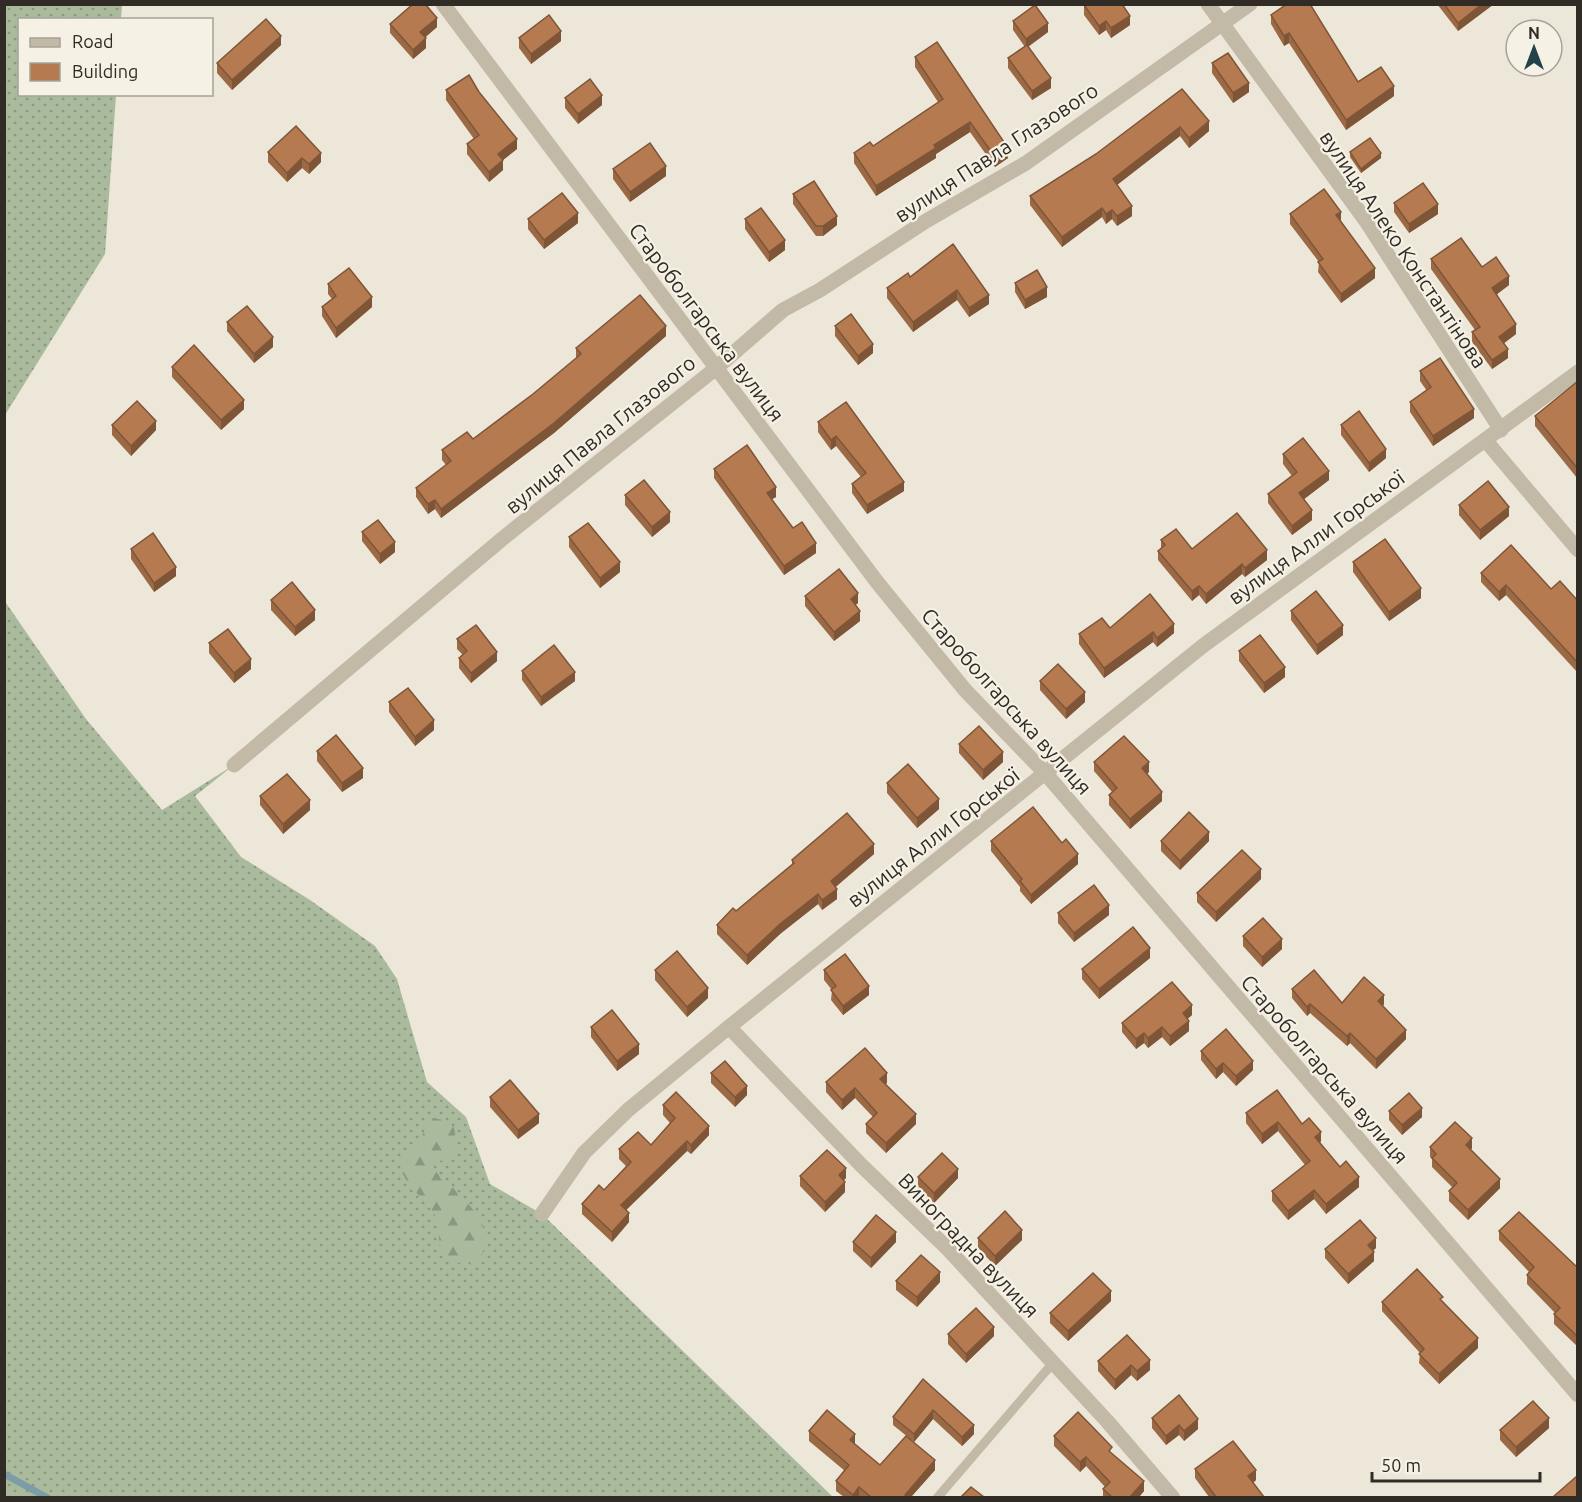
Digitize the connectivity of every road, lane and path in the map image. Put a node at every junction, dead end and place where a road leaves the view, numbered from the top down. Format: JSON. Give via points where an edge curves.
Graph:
{"nodes":[{"id":1,"x":443,"y":4,"type":"edge"},
{"id":2,"x":1208,"y":4,"type":"edge"},
{"id":3,"x":1250,"y":4,"type":"edge"},
{"id":4,"x":1221,"y":24,"type":"junction"},
{"id":5,"x":715,"y":369,"type":"junction"},
{"id":6,"x":1578,"y":372,"type":"edge"},
{"id":7,"x":1501,"y":430,"type":"junction"},
{"id":8,"x":1486,"y":441,"type":"junction"},
{"id":9,"x":1578,"y":550,"type":"edge"},
{"id":10,"x":234,"y":765,"type":"dead end"},
{"id":11,"x":1046,"y":774,"type":"junction"},
{"id":12,"x":729,"y":1027,"type":"junction"},
{"id":13,"x":542,"y":1214,"type":"dead end"},
{"id":14,"x":1052,"y":1364,"type":"junction"},
{"id":15,"x":1578,"y":1395,"type":"edge"},
{"id":16,"x":937,"y":1497,"type":"edge"},
{"id":17,"x":1173,"y":1497,"type":"edge"}],
"edges":[{"from":1,"to":5,"type":"street","name":"Староболгарська вулиця"},
{"from":2,"to":4,"type":"street","name":"вулиця Алеко Константінова"},
{"from":3,"to":4,"type":"street","name":"вулиця Павла Глазового"},
{"from":4,"to":5,"type":"street","name":"вулиця Павла Глазового","via":[[1026,162],[926,221],[820,291],[798,299]]},
{"from":4,"to":7,"type":"street","name":"вулиця Алеко Константінова","via":[[1366,221]]},
{"from":5,"to":10,"type":"street","name":"вулиця Павла Глазового","via":[[502,539]]},
{"from":5,"to":11,"type":"street","name":"Староболгарська вулиця","via":[[877,582],[965,690]]},
{"from":6,"to":7,"type":"street","name":"вулиця Алли Горської"},
{"from":7,"to":8,"type":"street","name":"вулиця Алли Горської"},
{"from":8,"to":9,"type":"street"},
{"from":8,"to":11,"type":"street","name":"вулиця Алли Горської","via":[[1213,638]]},
{"from":11,"to":12,"type":"street","name":"вулиця Алли Горської"},
{"from":11,"to":15,"type":"street","name":"Староболгарська вулиця"},
{"from":12,"to":13,"type":"street","name":"вулиця Алли Горської","via":[[628,1110],[585,1153]]},
{"from":12,"to":14,"type":"street","name":"Виноградна вулиця","via":[[946,1247]]},
{"from":14,"to":16,"type":"lane"},
{"from":14,"to":17,"type":"street","name":"Виноградна вулиця"}]}
